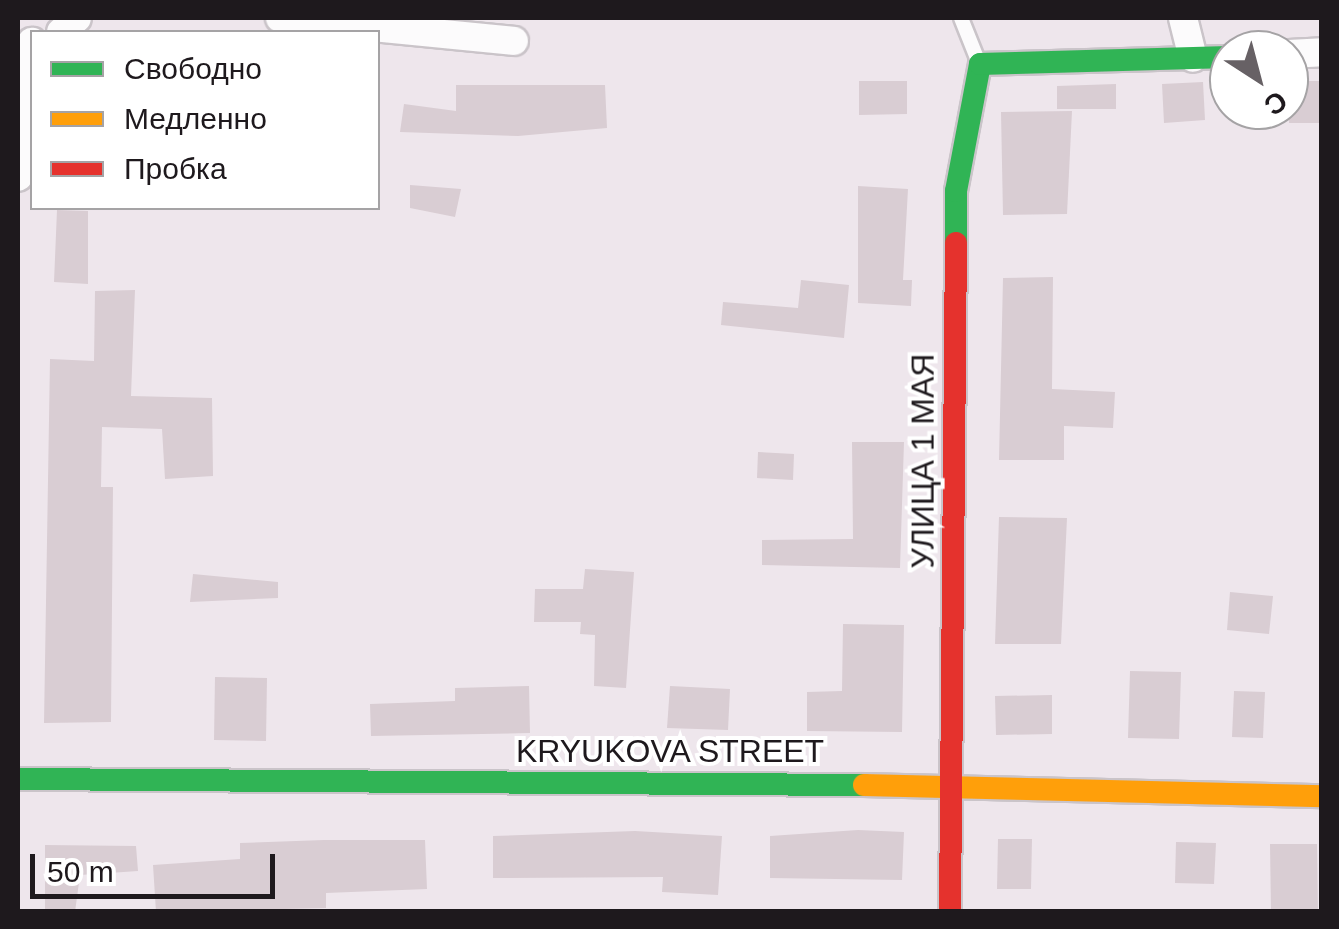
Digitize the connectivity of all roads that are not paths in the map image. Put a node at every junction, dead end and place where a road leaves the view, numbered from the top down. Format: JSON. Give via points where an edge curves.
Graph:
{"nodes":[{"id":1,"x":280,"y":18,"type":"edge"},
{"id":2,"x":960,"y":18,"type":"edge"},
{"id":3,"x":1183,"y":18,"type":"edge"},
{"id":4,"x":514,"y":41,"type":"dead end"},
{"id":5,"x":1209,"y":57,"type":"edge"},
{"id":6,"x":1192,"y":58,"type":"junction"},
{"id":7,"x":30,"y":64,"type":"edge"},
{"id":8,"x":980,"y":64,"type":"junction"},
{"id":9,"x":18,"y":178,"type":"edge"},
{"id":10,"x":18,"y":779,"type":"edge"},
{"id":11,"x":954,"y":786,"type":"junction"},
{"id":12,"x":1322,"y":796,"type":"edge"},
{"id":13,"x":950,"y":912,"type":"edge"}],
"edges":[{"from":1,"to":4,"type":"street"},
{"from":2,"to":8,"type":"lane"},
{"from":3,"to":6,"type":"street"},
{"from":5,"to":6,"type":"street"},
{"from":6,"to":8,"type":"street"},
{"from":7,"to":9,"type":"street"},
{"from":8,"to":11,"type":"street","name":"УЛИЦА 1 МАЯ","via":[[956,191]]},
{"from":10,"to":11,"type":"street","name":"KRYUKOVA STREET"},
{"from":11,"to":12,"type":"street","name":"KRYUKOVA STREET"},
{"from":11,"to":13,"type":"street","name":"УЛИЦА 1 МАЯ"}]}
